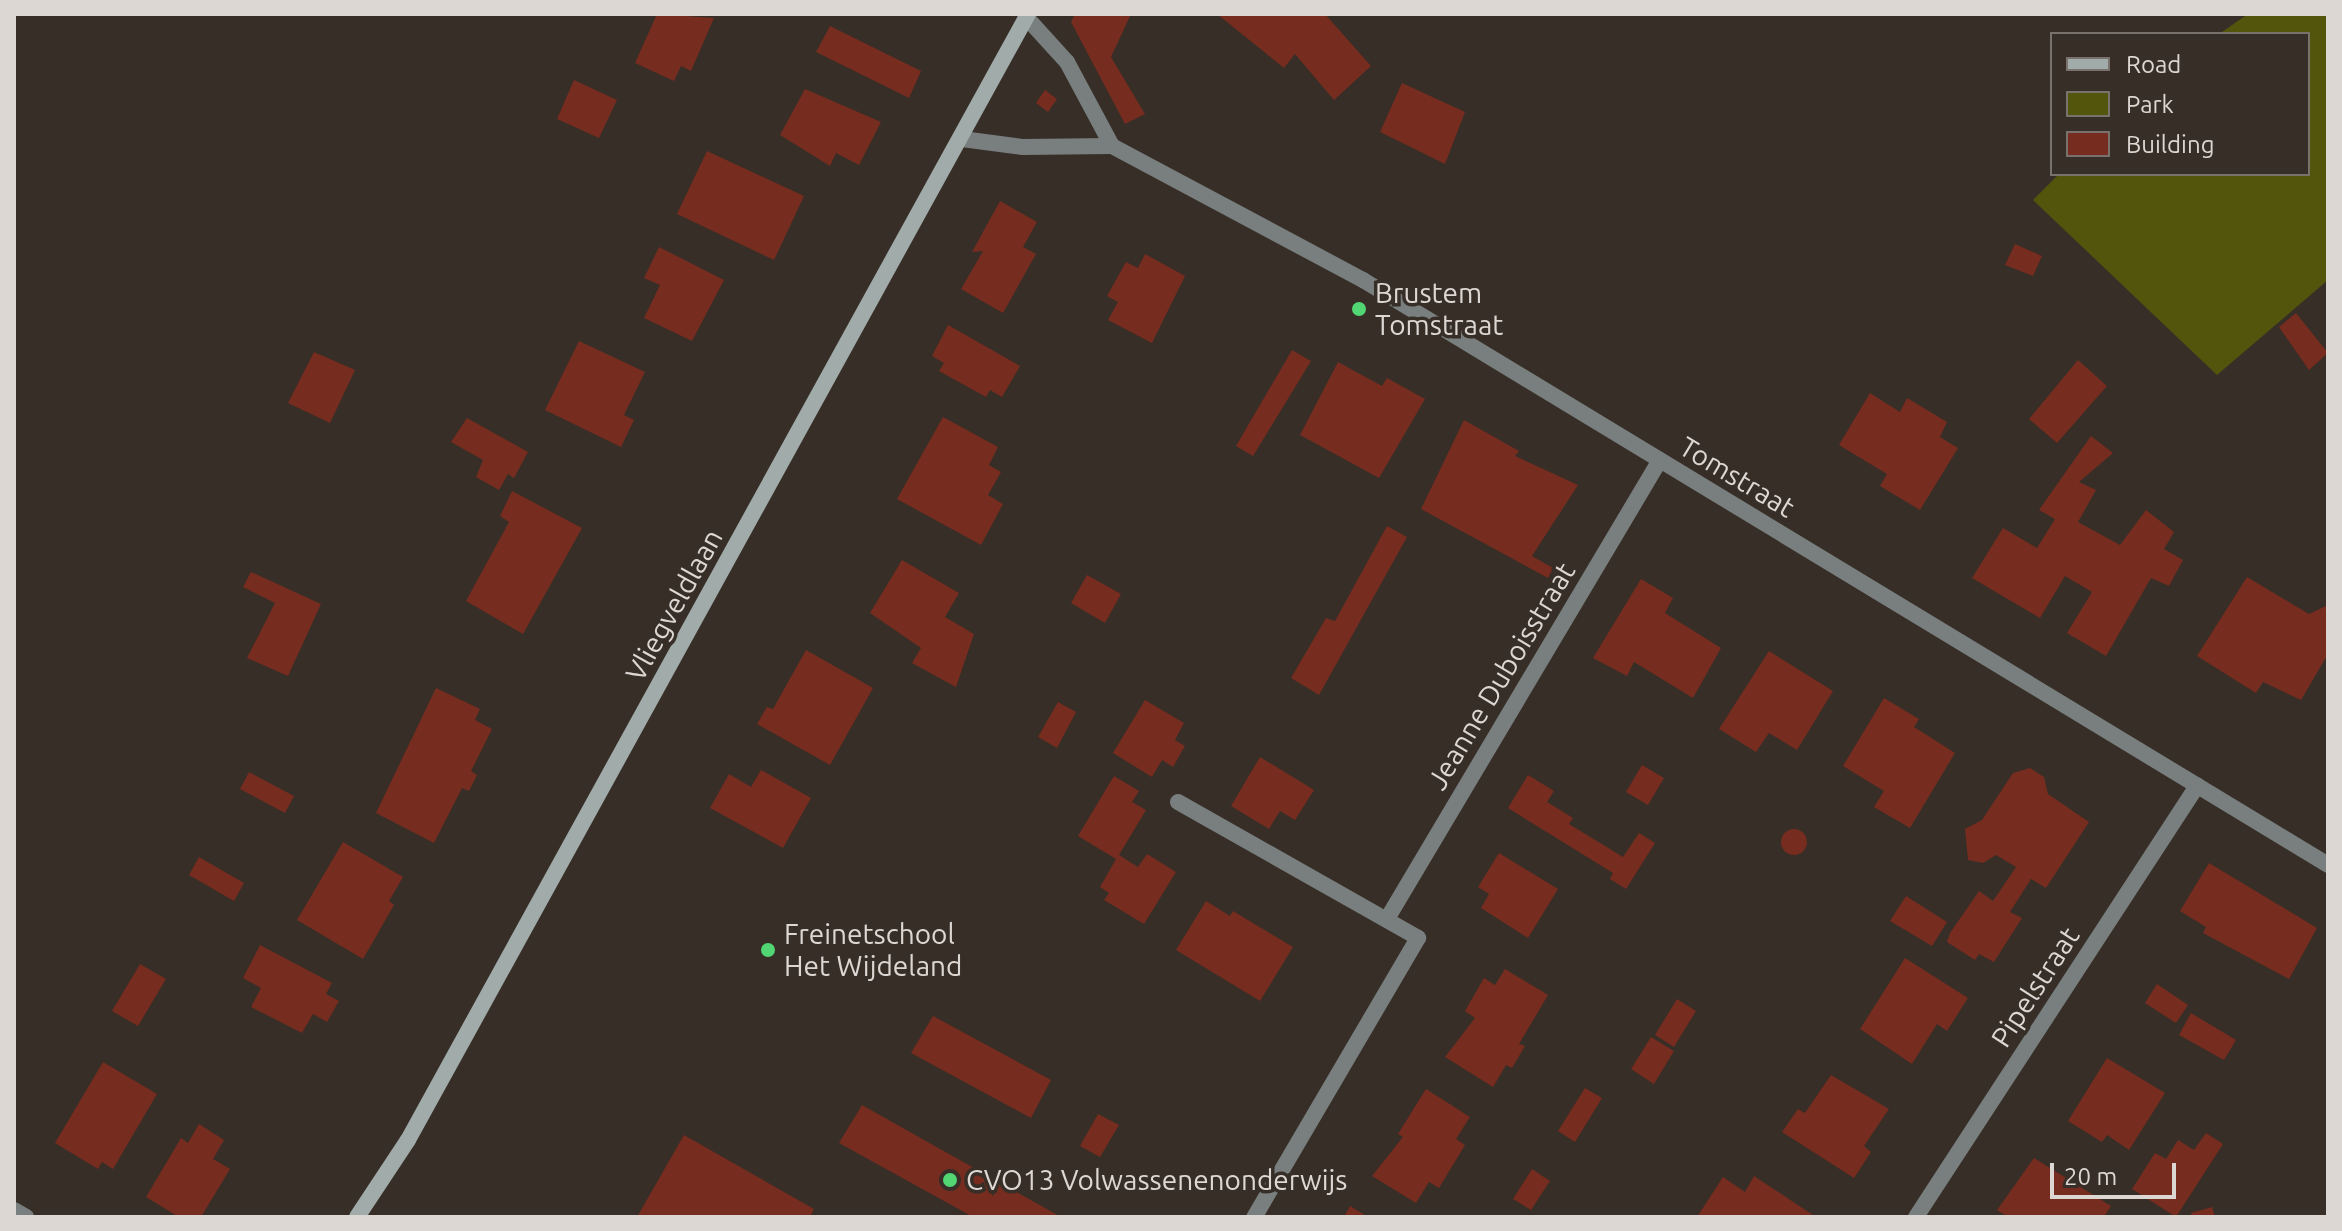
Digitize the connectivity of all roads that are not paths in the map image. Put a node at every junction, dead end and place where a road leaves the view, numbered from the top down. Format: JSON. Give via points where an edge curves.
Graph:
{"nodes":[{"id":1,"x":1027,"y":16,"type":"edge"},
{"id":2,"x":962,"y":139,"type":"junction"},
{"id":3,"x":1112,"y":146,"type":"junction"},
{"id":4,"x":1660,"y":460,"type":"junction"},
{"id":5,"x":2197,"y":786,"type":"junction"},
{"id":6,"x":1178,"y":802,"type":"dead end"},
{"id":7,"x":2328,"y":865,"type":"edge"},
{"id":8,"x":1387,"y":919,"type":"junction"},
{"id":9,"x":14,"y":1210,"type":"edge"},
{"id":10,"x":26,"y":1217,"type":"edge"},
{"id":11,"x":357,"y":1217,"type":"edge"},
{"id":12,"x":1254,"y":1217,"type":"edge"},
{"id":13,"x":1916,"y":1217,"type":"edge"}],
"edges":[{"from":1,"to":2,"type":"main road","name":"Vliegveldlaan"},
{"from":1,"to":3,"type":"street","via":[[1067,62]]},
{"from":2,"to":3,"type":"street","name":"Tomstraat","via":[[1023,147]]},
{"from":2,"to":11,"type":"main road","name":"Vliegveldlaan","via":[[408,1140]]},
{"from":3,"to":4,"type":"street","name":"Tomstraat","via":[[1363,280]]},
{"from":4,"to":5,"type":"street","name":"Tomstraat"},
{"from":4,"to":8,"type":"street","name":"Jeanne Duboisstraat"},
{"from":5,"to":7,"type":"street","name":"Tomstraat"},
{"from":5,"to":13,"type":"street","name":"Pipelstraat"},
{"from":6,"to":8,"type":"street"},
{"from":8,"to":12,"type":"street","via":[[1418,938]]},
{"from":9,"to":10,"type":"street"}]}
